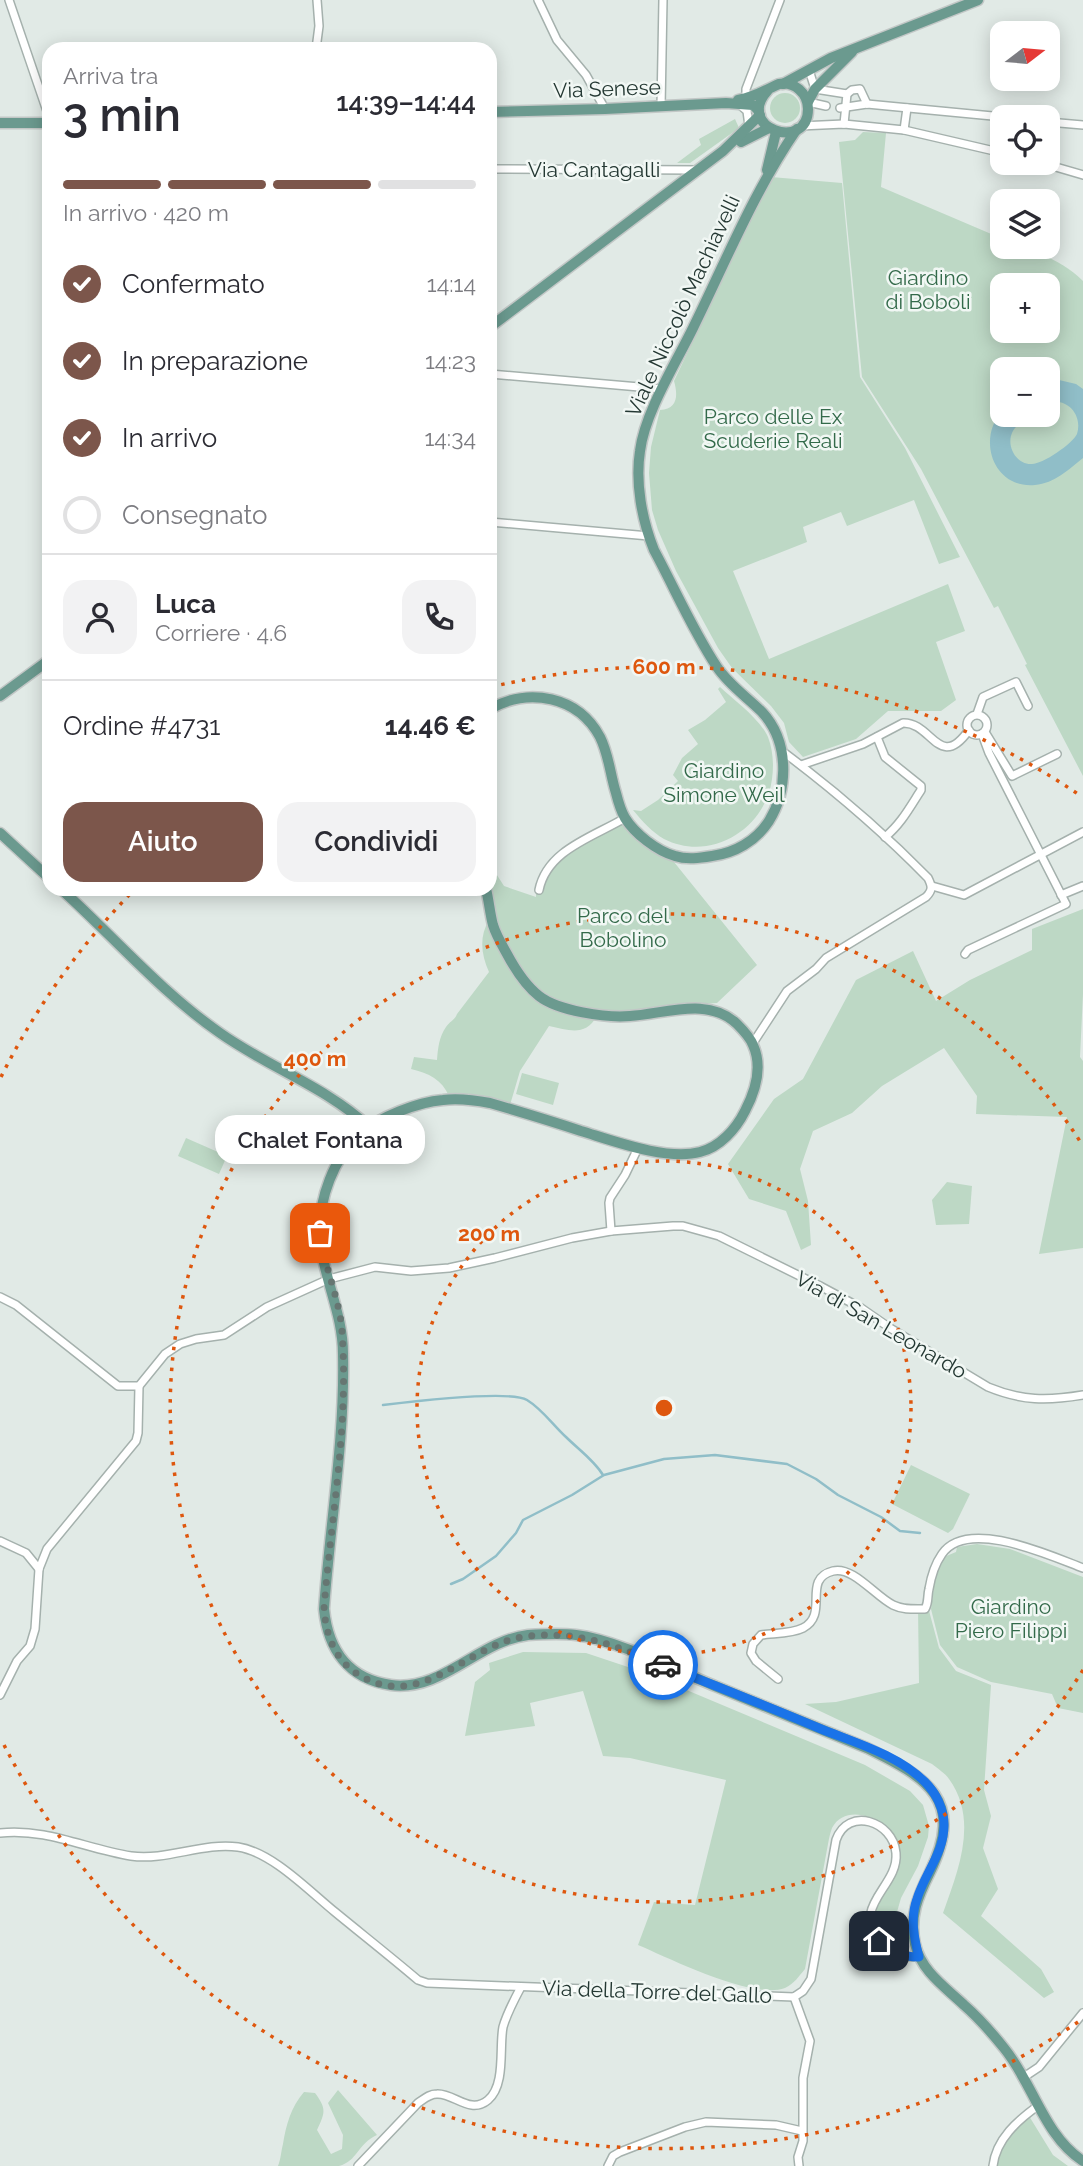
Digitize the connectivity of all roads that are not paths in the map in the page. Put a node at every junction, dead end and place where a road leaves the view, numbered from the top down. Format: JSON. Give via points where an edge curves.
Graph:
{"nodes":[{"id":1,"x":9,"y":0,"type":"edge"},
{"id":2,"x":317,"y":0,"type":"edge"},
{"id":3,"x":538,"y":0,"type":"edge"},
{"id":4,"x":663,"y":0,"type":"edge"},
{"id":5,"x":780,"y":0,"type":"edge"},
{"id":6,"x":978,"y":0,"type":"edge"},
{"id":7,"x":317,"y":42,"type":"edge"},
{"id":8,"x":855,"y":48,"type":"junction"},
{"id":9,"x":809,"y":70,"type":"junction"},
{"id":10,"x":783,"y":84,"type":"junction"},
{"id":11,"x":815,"y":89,"type":"junction"},
{"id":12,"x":768,"y":90,"type":"junction"},
{"id":13,"x":847,"y":94,"type":"junction"},
{"id":14,"x":42,"y":97,"type":"edge"},
{"id":15,"x":737,"y":101,"type":"junction"},
{"id":16,"x":807,"y":102,"type":"junction"},
{"id":17,"x":867,"y":104,"type":"junction"},
{"id":18,"x":826,"y":106,"type":"dead end"},
{"id":19,"x":661,"y":107,"type":"junction"},
{"id":20,"x":843,"y":108,"type":"junction"},
{"id":21,"x":908,"y":108,"type":"junction"},
{"id":22,"x":605,"y":110,"type":"junction"},
{"id":23,"x":497,"y":111,"type":"edge"},
{"id":24,"x":760,"y":113,"type":"junction"},
{"id":25,"x":990,"y":116,"type":"edge"},
{"id":26,"x":0,"y":123,"type":"edge"},
{"id":27,"x":42,"y":123,"type":"edge"},
{"id":28,"x":1060,"y":123,"type":"edge"},
{"id":29,"x":844,"y":124,"type":"junction"},
{"id":30,"x":1083,"y":125,"type":"edge"},
{"id":31,"x":798,"y":127,"type":"junction"},
{"id":32,"x":749,"y":128,"type":"junction"},
{"id":33,"x":773,"y":130,"type":"junction"},
{"id":34,"x":904,"y":130,"type":"junction"},
{"id":35,"x":990,"y":150,"type":"edge"},
{"id":36,"x":723,"y":151,"type":"junction"},
{"id":37,"x":1060,"y":168,"type":"edge"},
{"id":38,"x":497,"y":169,"type":"edge"},
{"id":39,"x":697,"y":170,"type":"junction"},
{"id":40,"x":1083,"y":175,"type":"edge"},
{"id":41,"x":764,"y":180,"type":"junction"},
{"id":42,"x":497,"y":322,"type":"edge"},
{"id":43,"x":497,"y":375,"type":"edge"},
{"id":44,"x":662,"y":389,"type":"junction"},
{"id":45,"x":497,"y":523,"type":"edge"},
{"id":46,"x":649,"y":536,"type":"junction"},
{"id":47,"x":42,"y":665,"type":"edge"},
{"id":48,"x":0,"y":696,"type":"edge"},
{"id":49,"x":497,"y":705,"type":"edge"},
{"id":50,"x":1028,"y":706,"type":"dead end"},
{"id":51,"x":977,"y":714,"type":"junction"},
{"id":52,"x":969,"y":730,"type":"junction"},
{"id":53,"x":984,"y":733,"type":"junction"},
{"id":54,"x":877,"y":737,"type":"junction"},
{"id":55,"x":782,"y":751,"type":"junction"},
{"id":56,"x":1057,"y":754,"type":"dead end"},
{"id":57,"x":801,"y":765,"type":"junction"},
{"id":58,"x":625,"y":818,"type":"junction"},
{"id":59,"x":1083,"y":832,"type":"edge"},
{"id":60,"x":0,"y":833,"type":"edge"},
{"id":61,"x":886,"y":837,"type":"junction"},
{"id":62,"x":1041,"y":855,"type":"junction"},
{"id":63,"x":42,"y":872,"type":"edge"},
{"id":64,"x":932,"y":886,"type":"junction"},
{"id":65,"x":1083,"y":886,"type":"edge"},
{"id":66,"x":539,"y":890,"type":"dead end"},
{"id":67,"x":1061,"y":895,"type":"junction"},
{"id":68,"x":68,"y":896,"type":"edge"},
{"id":69,"x":487,"y":896,"type":"edge"},
{"id":70,"x":965,"y":954,"type":"dead end"},
{"id":71,"x":753,"y":1043,"type":"junction"},
{"id":72,"x":369,"y":1126,"type":"junction"},
{"id":73,"x":638,"y":1148,"type":"junction"},
{"id":74,"x":611,"y":1231,"type":"junction"},
{"id":75,"x":329,"y":1279,"type":"junction"},
{"id":76,"x":0,"y":1297,"type":"edge"},
{"id":77,"x":139,"y":1386,"type":"junction"},
{"id":78,"x":1083,"y":1395,"type":"edge"},
{"id":79,"x":0,"y":1541,"type":"edge"},
{"id":80,"x":1083,"y":1568,"type":"edge"},
{"id":81,"x":39,"y":1569,"type":"junction"},
{"id":82,"x":778,"y":1679,"type":"dead end"},
{"id":83,"x":0,"y":1696,"type":"edge"},
{"id":84,"x":0,"y":1833,"type":"edge"},
{"id":85,"x":919,"y":1957,"type":"junction"},
{"id":86,"x":521,"y":1987,"type":"junction"},
{"id":87,"x":794,"y":1997,"type":"junction"},
{"id":88,"x":1083,"y":2013,"type":"edge"},
{"id":89,"x":1024,"y":2077,"type":"junction"},
{"id":90,"x":1040,"y":2105,"type":"junction"},
{"id":91,"x":802,"y":2131,"type":"junction"},
{"id":92,"x":1083,"y":2161,"type":"edge"},
{"id":93,"x":358,"y":2166,"type":"edge"},
{"id":94,"x":608,"y":2166,"type":"edge"},
{"id":95,"x":799,"y":2166,"type":"edge"},
{"id":96,"x":993,"y":2166,"type":"edge"}],
"edges":[{"from":1,"to":14,"type":"street"},
{"from":2,"to":7,"type":"street"},
{"from":3,"to":22,"type":"street","via":[[557,40],[586,75]]},
{"from":4,"to":19,"type":"street"},
{"from":5,"to":15,"type":"street","via":[[746,89]]},
{"from":6,"to":8,"type":"main road"},
{"from":8,"to":9,"type":"main road"},
{"from":8,"to":11,"type":"main road"},
{"from":9,"to":10,"type":"main road"},
{"from":9,"to":11,"type":"street"},
{"from":10,"to":12,"type":"main road"},
{"from":10,"to":16,"type":"main road","via":[[799,89]]},
{"from":11,"to":13,"type":"street"},
{"from":11,"to":16,"type":"main road"},
{"from":12,"to":15,"type":"main road","name":"Via Senese"},
{"from":12,"to":24,"type":"main road","via":[[760,101]]},
{"from":13,"to":17,"type":"street","via":[[862,91]]},
{"from":13,"to":20,"type":"street"},
{"from":15,"to":19,"type":"main road","name":"Via Senese"},
{"from":15,"to":24,"type":"main road","name":"Via Senese","via":[[753,105]]},
{"from":15,"to":32,"type":"street","via":[[747,111]]},
{"from":16,"to":18,"type":"street"},
{"from":16,"to":31,"type":"main road","via":[[808,113]]},
{"from":17,"to":20,"type":"street"},
{"from":17,"to":21,"type":"street"},
{"from":19,"to":22,"type":"main road","name":"Via Senese"},
{"from":20,"to":29,"type":"street"},
{"from":21,"to":25,"type":"street"},
{"from":21,"to":34,"type":"street"},
{"from":22,"to":23,"type":"main road","name":"Via Senese"},
{"from":24,"to":32,"type":"main road"},
{"from":24,"to":33,"type":"main road"},
{"from":26,"to":27,"type":"main road"},
{"from":28,"to":30,"type":"street"},
{"from":29,"to":31,"type":"street"},
{"from":29,"to":34,"type":"street"},
{"from":31,"to":33,"type":"main road","via":[[789,132]]},
{"from":31,"to":41,"type":"main road","name":"Viale Niccolò Machiavelli"},
{"from":32,"to":36,"type":"main road"},
{"from":33,"to":36,"type":"main road"},
{"from":33,"to":41,"type":"main road","name":"Viale Niccolò Machiavelli"},
{"from":34,"to":35,"type":"street"},
{"from":36,"to":39,"type":"main road"},
{"from":37,"to":40,"type":"street"},
{"from":38,"to":39,"type":"street","name":"Via Cantagalli"},
{"from":39,"to":42,"type":"main road"},
{"from":41,"to":44,"type":"main road","name":"Viale Niccolò Machiavelli"},
{"from":43,"to":44,"type":"street"},
{"from":44,"to":46,"type":"main road","name":"Viale Niccolò Machiavelli","via":[[640,449],[639,484]]},
{"from":45,"to":46,"type":"street"},
{"from":46,"to":55,"type":"main road","name":"Viale Niccolò Machiavelli","via":[[715,664],[771,723]]},
{"from":47,"to":48,"type":"main road"},
{"from":49,"to":58,"type":"main road","name":"Viale Niccolò Machiavelli","via":[[523,696],[542,697],[584,717],[604,747]]},
{"from":50,"to":51,"type":"street","via":[[1016,682],[983,697]]},
{"from":51,"to":52,"type":"street","via":[[969,718]]},
{"from":51,"to":53,"type":"street","via":[[987,720]]},
{"from":52,"to":53,"type":"street"},
{"from":52,"to":54,"type":"street","via":[[952,747],[908,722]]},
{"from":53,"to":56,"type":"street","via":[[1012,776]]},
{"from":53,"to":62,"type":"street","via":[[989,753]]},
{"from":54,"to":57,"type":"street"},
{"from":54,"to":61,"type":"street","via":[[885,757],[921,786]]},
{"from":55,"to":57,"type":"street"},
{"from":55,"to":58,"type":"main road","name":"Viale Niccolò Machiavelli","via":[[783,775],[775,810],[757,836],[732,851],[676,857],[641,836]]},
{"from":57,"to":61,"type":"street"},
{"from":58,"to":66,"type":"street","via":[[559,855]]},
{"from":59,"to":62,"type":"street"},
{"from":60,"to":63,"type":"main road"},
{"from":61,"to":64,"type":"street"},
{"from":62,"to":64,"type":"street","via":[[964,895]]},
{"from":62,"to":67,"type":"street"},
{"from":64,"to":71,"type":"street","via":[[926,897],[834,951],[790,988]]},
{"from":65,"to":67,"type":"street"},
{"from":67,"to":70,"type":"street","via":[[1066,904]]},
{"from":68,"to":72,"type":"main road","via":[[153,978],[219,1033],[351,1110]]},
{"from":69,"to":71,"type":"main road","via":[[496,934],[513,965],[540,997],[607,1016],[707,1009],[731,1018]]},
{"from":71,"to":73,"type":"main road","via":[[758,1074],[752,1095],[738,1122],[718,1144],[684,1155]]},
{"from":72,"to":73,"type":"main road","via":[[407,1108],[468,1099]]},
{"from":72,"to":75,"type":"main road","via":[[339,1161],[322,1207],[320,1233]]},
{"from":73,"to":74,"type":"street","via":[[610,1198]]},
{"from":74,"to":75,"type":"street","name":"Via di San Leonardo","via":[[449,1268],[411,1271],[375,1267]]},
{"from":74,"to":78,"type":"street","name":"Via di San Leonardo","via":[[683,1226],[719,1236],[860,1308],[988,1387],[1030,1399]]},
{"from":75,"to":77,"type":"street","name":"Via di San Leonardo","via":[[267,1307],[224,1335],[180,1344],[165,1353]]},
{"from":75,"to":85,"type":"main road","via":[[344,1353],[324,1609],[330,1642],[346,1665],[372,1681],[407,1685],[426,1682],[506,1640],[575,1635],[623,1649],[905,1767],[926,1783],[939,1800],[944,1818],[944,1836],[914,1914]]},
{"from":76,"to":77,"type":"street","via":[[118,1386]]},
{"from":77,"to":81,"type":"street","via":[[136,1441],[47,1549]]},
{"from":79,"to":81,"type":"street","via":[[26,1553]]},
{"from":80,"to":82,"type":"street","via":[[998,1539],[962,1541],[948,1546],[934,1567],[925,1609],[893,1605],[856,1576],[840,1570],[827,1574],[816,1587],[812,1621],[799,1630],[761,1634],[753,1644],[751,1653],[756,1661]]},
{"from":81,"to":83,"type":"street","via":[[30,1646]]},
{"from":84,"to":86,"type":"street","name":"Via della Torre del Gallo","via":[[59,1837],[134,1856],[240,1848],[274,1863],[418,1980]]},
{"from":85,"to":87,"type":"street","via":[[892,1952],[875,1934],[870,1910],[892,1873],[896,1854],[891,1838],[877,1824],[851,1822],[836,1840],[811,1979]]},
{"from":85,"to":89,"type":"main road","via":[[1006,2050]]},
{"from":86,"to":87,"type":"street","name":"Via della Torre del Gallo"},
{"from":86,"to":93,"type":"street","name":"Via della Torre del Gallo","via":[[503,2029],[498,2080],[491,2098],[472,2106],[439,2093],[429,2095]]},
{"from":87,"to":91,"type":"street","via":[[810,2041],[803,2078]]},
{"from":88,"to":89,"type":"street","via":[[1039,2067]]},
{"from":89,"to":90,"type":"main road"},
{"from":90,"to":92,"type":"main road","via":[[1057,2137]]},
{"from":90,"to":96,"type":"street","via":[[1017,2121],[998,2147]]},
{"from":91,"to":94,"type":"street","via":[[776,2125],[706,2122],[621,2152]]},
{"from":91,"to":95,"type":"street"}]}
